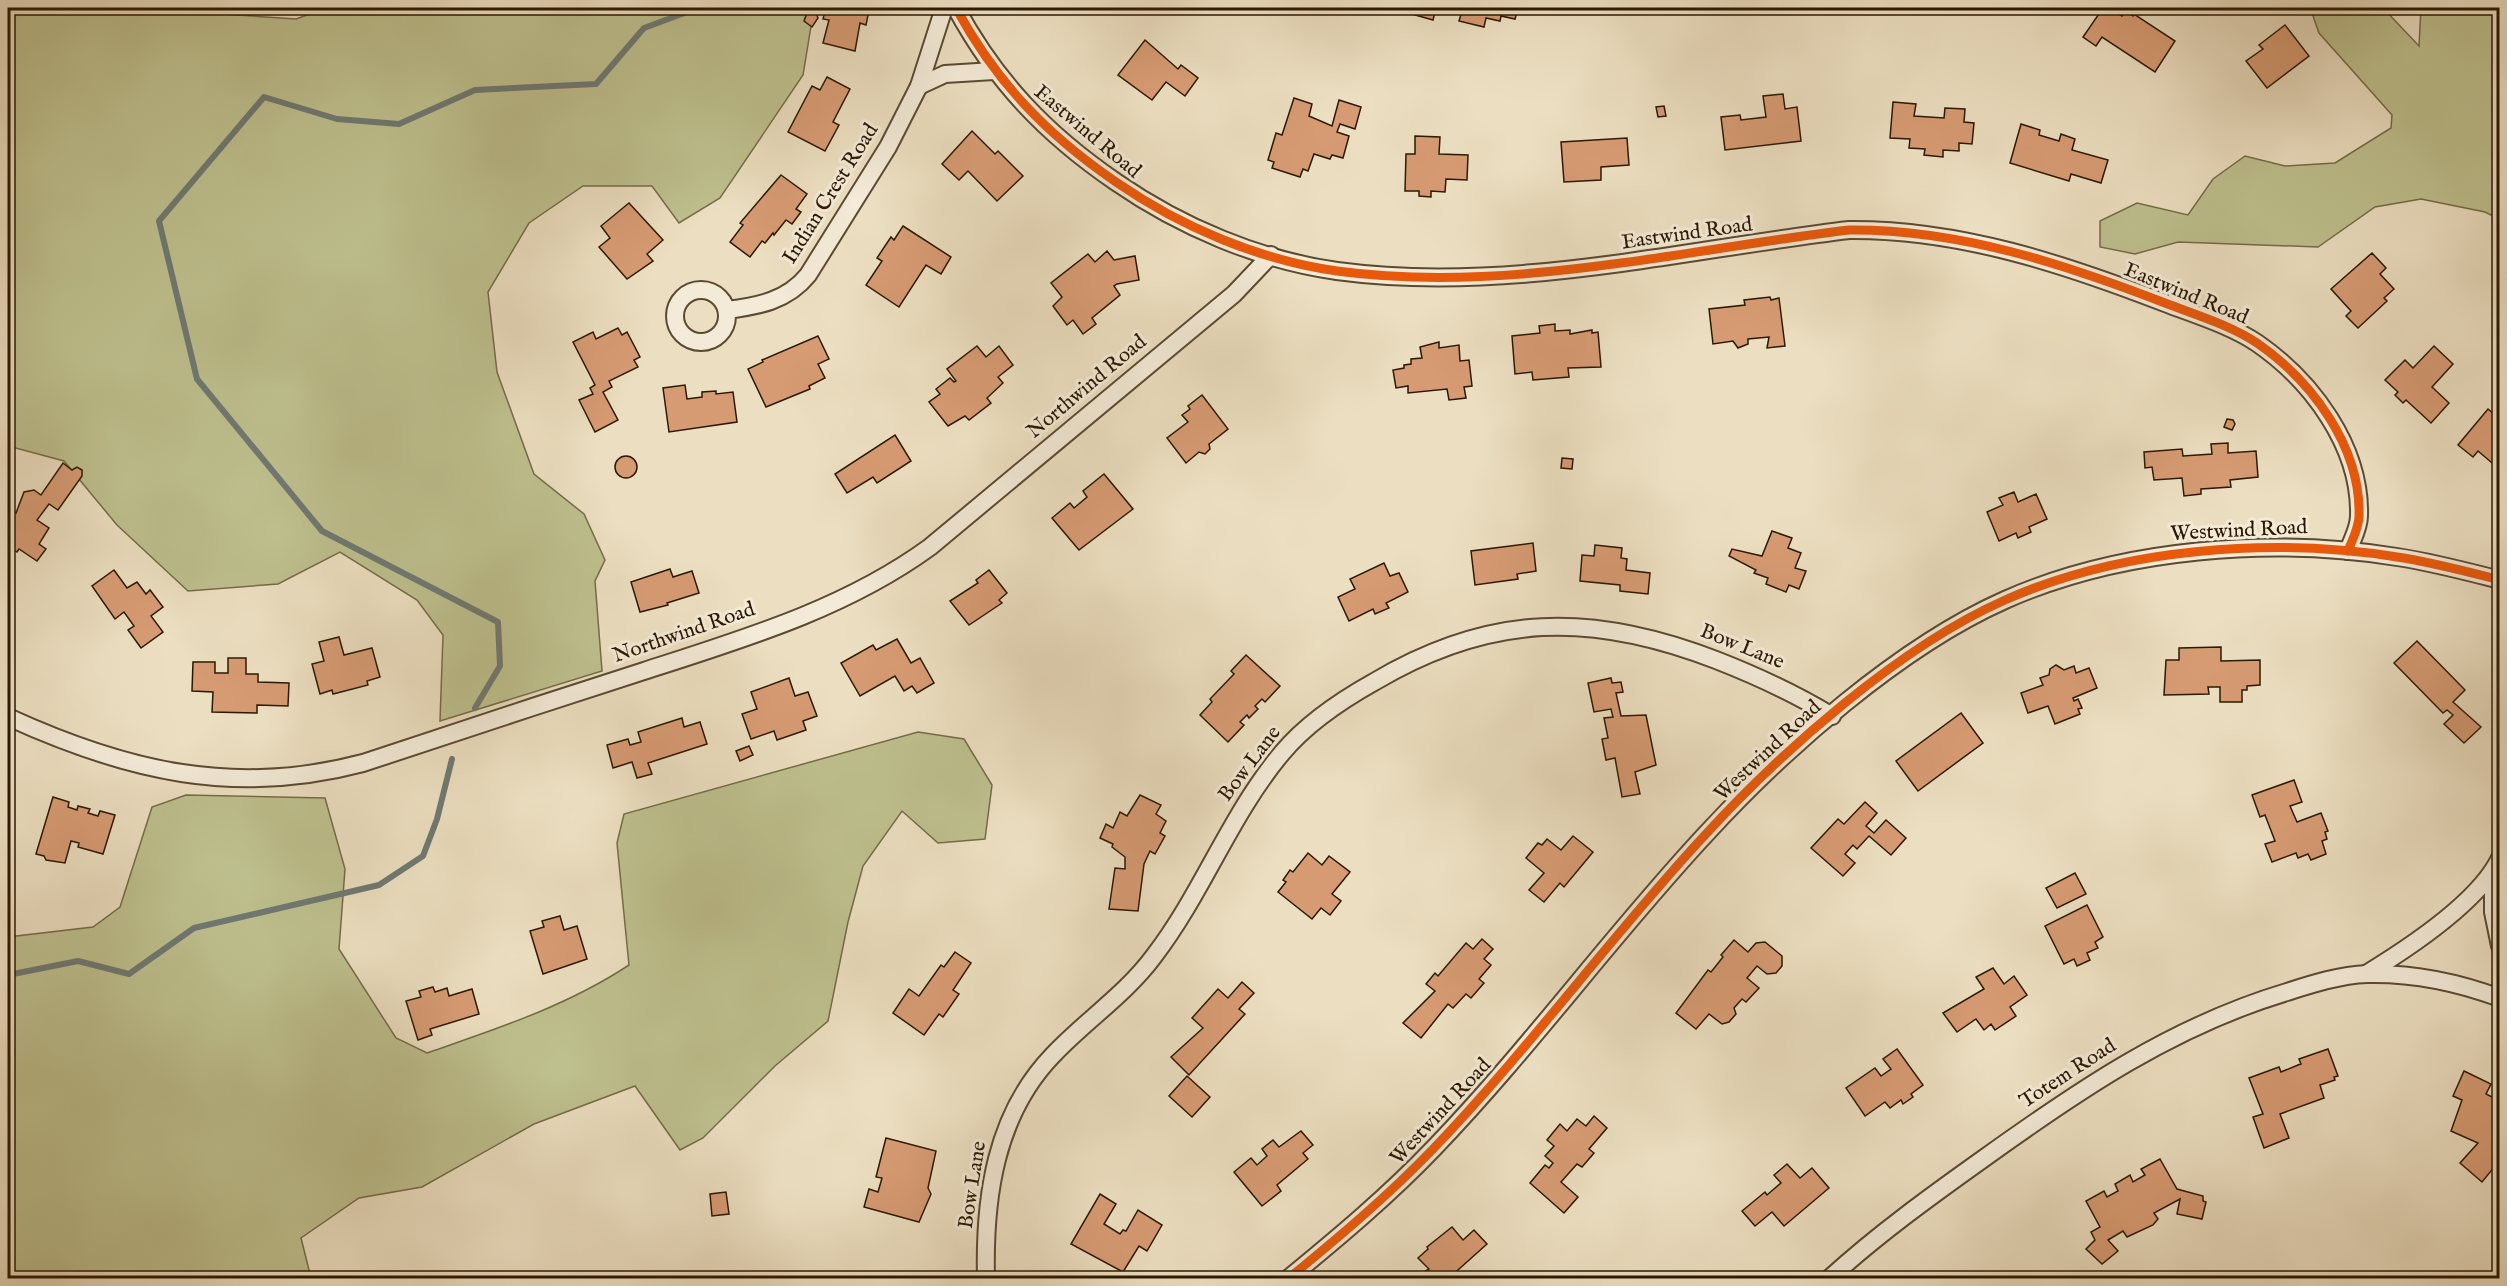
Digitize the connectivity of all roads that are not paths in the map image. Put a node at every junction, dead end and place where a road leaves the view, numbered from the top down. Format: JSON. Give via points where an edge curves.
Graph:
{"nodes":[{"id":1,"x":944,"y":8,"type":"edge"},
{"id":2,"x":956,"y":8,"type":"edge"},
{"id":3,"x":994,"y":71,"type":"junction"},
{"id":4,"x":919,"y":87,"type":"junction"},
{"id":5,"x":1271,"y":255,"type":"junction"},
{"id":6,"x":727,"y":310,"type":"dead end"},
{"id":7,"x":2348,"y":551,"type":"junction"},
{"id":8,"x":2499,"y":580,"type":"edge"},
{"id":9,"x":1832,"y":716,"type":"junction"},
{"id":10,"x":8,"y":717,"type":"edge"},
{"id":11,"x":2496,"y":865,"type":"edge"},
{"id":12,"x":2499,"y":946,"type":"edge"},
{"id":13,"x":2365,"y":974,"type":"junction"},
{"id":14,"x":2499,"y":998,"type":"edge"},
{"id":15,"x":986,"y":1278,"type":"edge"},
{"id":16,"x":1289,"y":1278,"type":"edge"},
{"id":17,"x":1830,"y":1278,"type":"edge"}],
"edges":[{"from":1,"to":4,"type":"street","name":"Indian Crest Road"},
{"from":2,"to":3,"type":"street","name":"Eastwind Road"},
{"from":3,"to":4,"type":"street","via":[[945,74]]},
{"from":3,"to":5,"type":"street","name":"Eastwind Road","via":[[1040,120],[1092,166],[1141,200],[1196,228]]},
{"from":4,"to":6,"type":"street","name":"Indian Crest Road","via":[[888,147],[801,284],[776,300]]},
{"from":5,"to":7,"type":"street","name":"Eastwind Road","via":[[1334,271],[1451,276],[1593,265],[1818,233],[1870,230],[1946,236],[2007,250],[2117,285],[2217,323],[2255,342],[2286,366],[2331,420],[2348,456],[2359,519]]},
{"from":5,"to":10,"type":"street","name":"Northwind Road","via":[[1234,294],[930,547],[858,593],[814,612],[363,763],[278,779],[228,780],[164,771],[93,751]]},
{"from":7,"to":8,"type":"street","name":"Westwind Road","via":[[2398,557]]},
{"from":7,"to":9,"type":"street","name":"Westwind Road","via":[[2280,547],[2210,551],[2119,564],[2051,582],[1953,627],[1888,671]]},
{"from":9,"to":15,"type":"street","name":"Bow Lane","via":[[1797,694],[1677,645],[1622,631],[1570,626],[1518,627],[1486,633],[1441,648],[1341,701],[1282,753],[1245,804],[1178,925],[1147,966],[1053,1054],[1018,1099],[1006,1124],[993,1170]]},
{"from":9,"to":16,"type":"street","name":"Westwind Road","via":[[1772,768],[1706,834],[1494,1084],[1432,1151]]},
{"from":11,"to":12,"type":"street","name":"Totem Road","via":[[2493,912]]},
{"from":11,"to":13,"type":"street","name":"Totem Road","via":[[2440,923]]},
{"from":13,"to":14,"type":"street","name":"Totem Road","via":[[2447,982]]},
{"from":13,"to":17,"type":"street","name":"Totem Road","via":[[2257,1001],[2135,1056],[2073,1094],[1954,1180]]}]}
